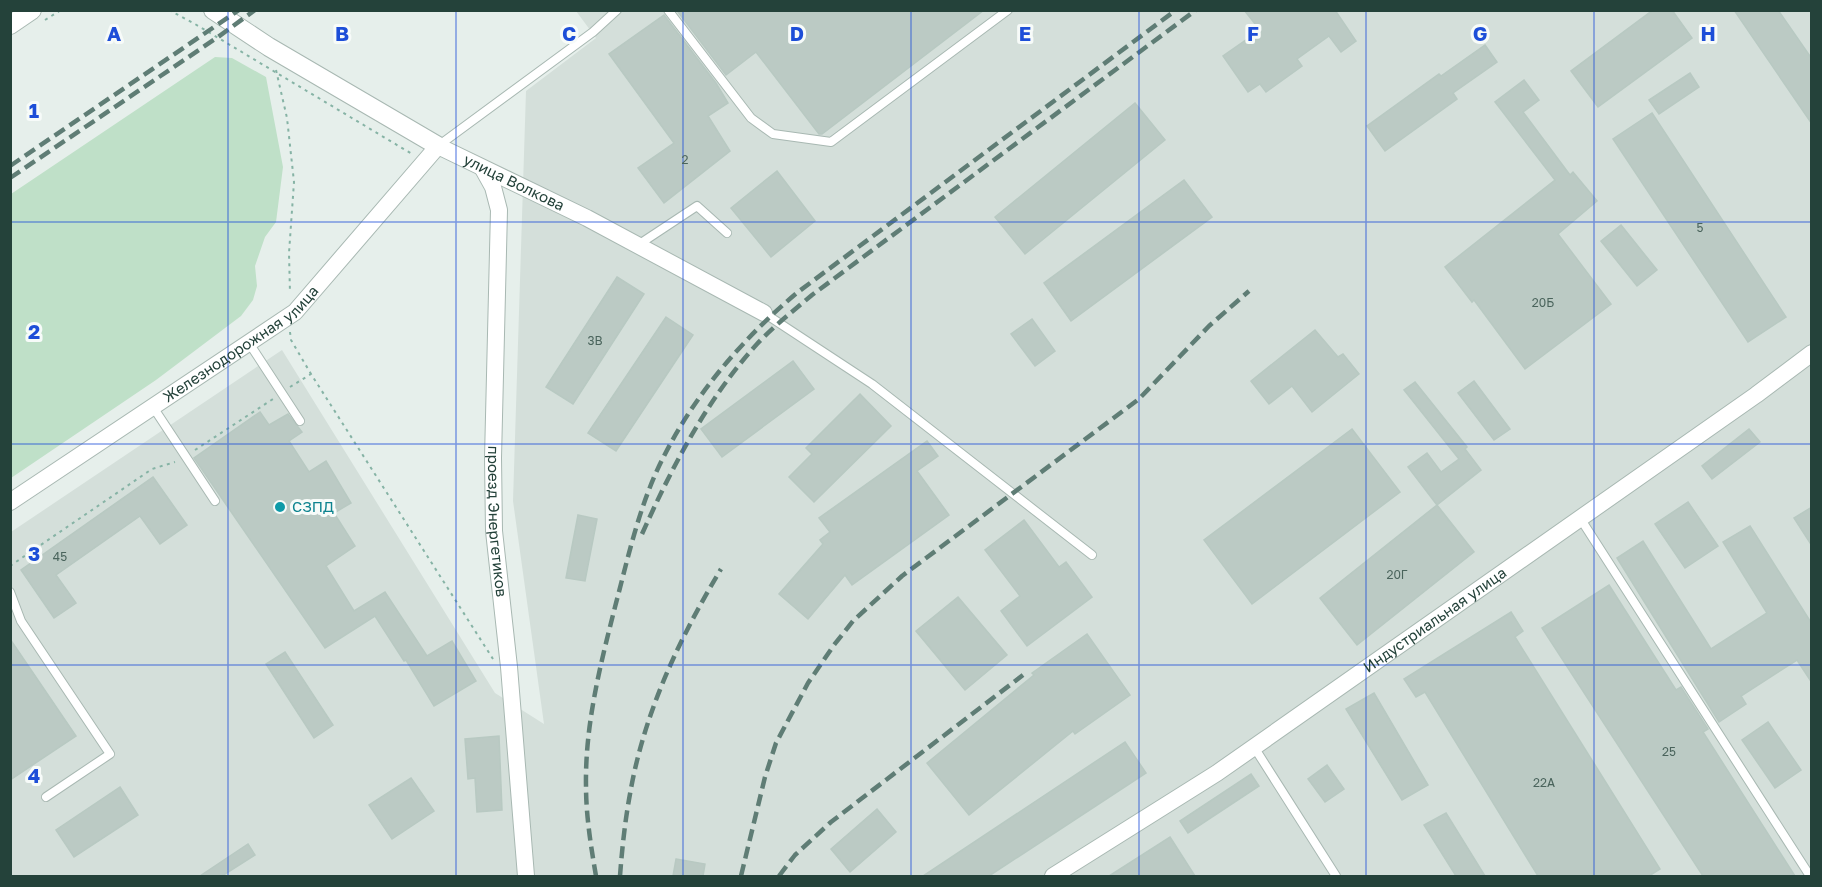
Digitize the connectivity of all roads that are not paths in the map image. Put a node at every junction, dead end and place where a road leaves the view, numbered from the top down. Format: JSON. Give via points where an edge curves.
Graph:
{"nodes":[{"id":1,"x":32,"y":10,"type":"edge"},
{"id":2,"x":213,"y":10,"type":"edge"},
{"id":3,"x":617,"y":10,"type":"edge"},
{"id":4,"x":668,"y":10,"type":"edge"},
{"id":5,"x":1008,"y":10,"type":"edge"},
{"id":6,"x":10,"y":25,"type":"edge"},
{"id":7,"x":438,"y":146,"type":"junction"},
{"id":8,"x":483,"y":169,"type":"junction"},
{"id":9,"x":727,"y":233,"type":"dead end"},
{"id":10,"x":638,"y":245,"type":"junction"},
{"id":11,"x":764,"y":313,"type":"joint"},
{"id":12,"x":249,"y":344,"type":"junction"},
{"id":13,"x":1812,"y":353,"type":"edge"},
{"id":14,"x":153,"y":407,"type":"junction"},
{"id":15,"x":300,"y":421,"type":"dead end"},
{"id":16,"x":215,"y":501,"type":"dead end"},
{"id":17,"x":10,"y":502,"type":"edge"},
{"id":18,"x":1580,"y":517,"type":"junction"},
{"id":19,"x":1092,"y":555,"type":"dead end"},
{"id":20,"x":10,"y":592,"type":"edge"},
{"id":21,"x":1254,"y":747,"type":"junction"},
{"id":22,"x":45,"y":797,"type":"dead end"},
{"id":23,"x":526,"y":876,"type":"edge"},
{"id":24,"x":1053,"y":876,"type":"edge"},
{"id":25,"x":1336,"y":876,"type":"edge"},
{"id":26,"x":1810,"y":876,"type":"edge"}],
"edges":[{"from":1,"to":6,"type":"street"},
{"from":2,"to":7,"type":"street","name":"улица Волкова"},
{"from":3,"to":7,"type":"lane"},
{"from":4,"to":5,"type":"lane","via":[[751,118],[773,134],[831,142]]},
{"from":7,"to":8,"type":"street","name":"улица Волкова"},
{"from":7,"to":12,"type":"street","name":"Железнодорожная улица","via":[[295,312]]},
{"from":8,"to":10,"type":"street","name":"улица Волкова"},
{"from":8,"to":23,"type":"street","name":"проезд Энергетиков","via":[[494,187],[499,210],[494,531]]},
{"from":9,"to":10,"type":"lane","via":[[697,206]]},
{"from":10,"to":11,"type":"street","name":"улица Волкова"},
{"from":11,"to":19,"type":"lane","via":[[872,384]]},
{"from":12,"to":14,"type":"street","name":"Железнодорожная улица"},
{"from":12,"to":15,"type":"lane"},
{"from":13,"to":18,"type":"street","name":"Индустриальная улица"},
{"from":14,"to":16,"type":"lane"},
{"from":14,"to":17,"type":"street","name":"Железнодорожная улица"},
{"from":18,"to":21,"type":"street","name":"Индустриальная улица"},
{"from":18,"to":26,"type":"lane"},
{"from":20,"to":22,"type":"lane","via":[[21,621],[110,754]]},
{"from":21,"to":24,"type":"street","name":"Индустриальная улица"},
{"from":21,"to":25,"type":"lane"}]}
